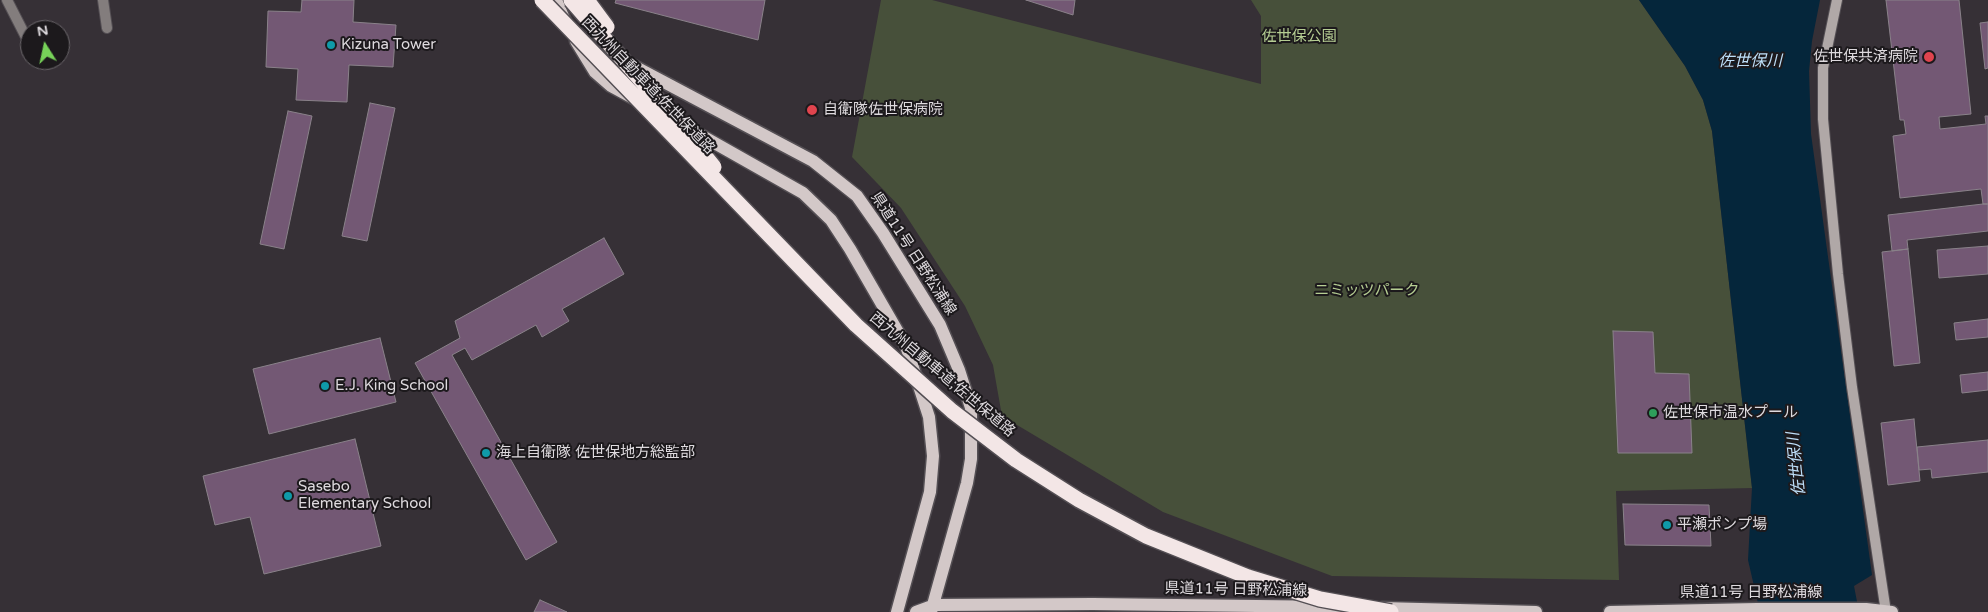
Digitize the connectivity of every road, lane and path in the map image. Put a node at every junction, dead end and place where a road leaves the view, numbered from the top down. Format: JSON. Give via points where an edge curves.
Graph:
{"nodes":[{"id":1,"x":7,"y":0,"type":"edge"},
{"id":2,"x":103,"y":0,"type":"edge"},
{"id":3,"x":532,"y":0,"type":"edge"},
{"id":4,"x":542,"y":0,"type":"edge"},
{"id":5,"x":556,"y":0,"type":"edge"},
{"id":6,"x":572,"y":0,"type":"edge"},
{"id":7,"x":580,"y":0,"type":"edge"},
{"id":8,"x":587,"y":0,"type":"edge"},
{"id":9,"x":1837,"y":0,"type":"edge"},
{"id":10,"x":20,"y":25,"type":"edge"},
{"id":11,"x":106,"y":28,"type":"dead end"},
{"id":12,"x":610,"y":72,"type":"junction"},
{"id":13,"x":685,"y":131,"type":"junction"},
{"id":14,"x":771,"y":239,"type":"junction"},
{"id":15,"x":933,"y":608,"type":"edge"},
{"id":16,"x":897,"y":612,"type":"edge"},
{"id":17,"x":916,"y":612,"type":"edge"},
{"id":18,"x":1391,"y":612,"type":"edge"},
{"id":19,"x":1536,"y":612,"type":"edge"},
{"id":20,"x":1610,"y":612,"type":"edge"},
{"id":21,"x":1888,"y":612,"type":"edge"}],
"edges":[{"from":1,"to":10,"type":"street"},
{"from":2,"to":11,"type":"street"},
{"from":3,"to":12,"type":"highway","bridge":true},
{"from":4,"to":12,"type":"highway","name":"西九州自動車道;佐世保道路","bridge":true},
{"from":5,"to":16,"type":"main road","via":[[567,26],[595,72],[611,86],[803,193],[831,220],[906,346],[929,417],[933,456],[930,492]]},
{"from":6,"to":13,"type":"highway","name":"西九州自動車道;佐世保道路","bridge":true},
{"from":7,"to":15,"type":"main road","name":"県道11号 日野松浦線","via":[[586,15],[610,48],[626,61],[813,160],[857,196],[940,325],[960,370],[971,408],[971,459]]},
{"from":8,"to":13,"type":"highway","bridge":true},
{"from":9,"to":21,"type":"street","via":[[1823,68],[1823,119],[1852,387]]},
{"from":12,"to":14,"type":"highway","name":"西九州自動車道;佐世保道路","bridge":true},
{"from":13,"to":14,"type":"highway","name":"西九州自動車道;佐世保道路","bridge":true},
{"from":14,"to":18,"type":"highway","name":"西九州自動車道;佐世保道路","bridge":true,"via":[[856,325],[952,411],[1016,460],[1079,500],[1146,536],[1248,577],[1320,599]]},
{"from":15,"to":17,"type":"main road","name":"県道11号 日野松浦線"},
{"from":15,"to":19,"type":"main road","name":"県道11号 日野松浦線","via":[[1200,605]]},
{"from":20,"to":21,"type":"main road","name":"県道11号 日野松浦線","via":[[1757,609]]}]}
